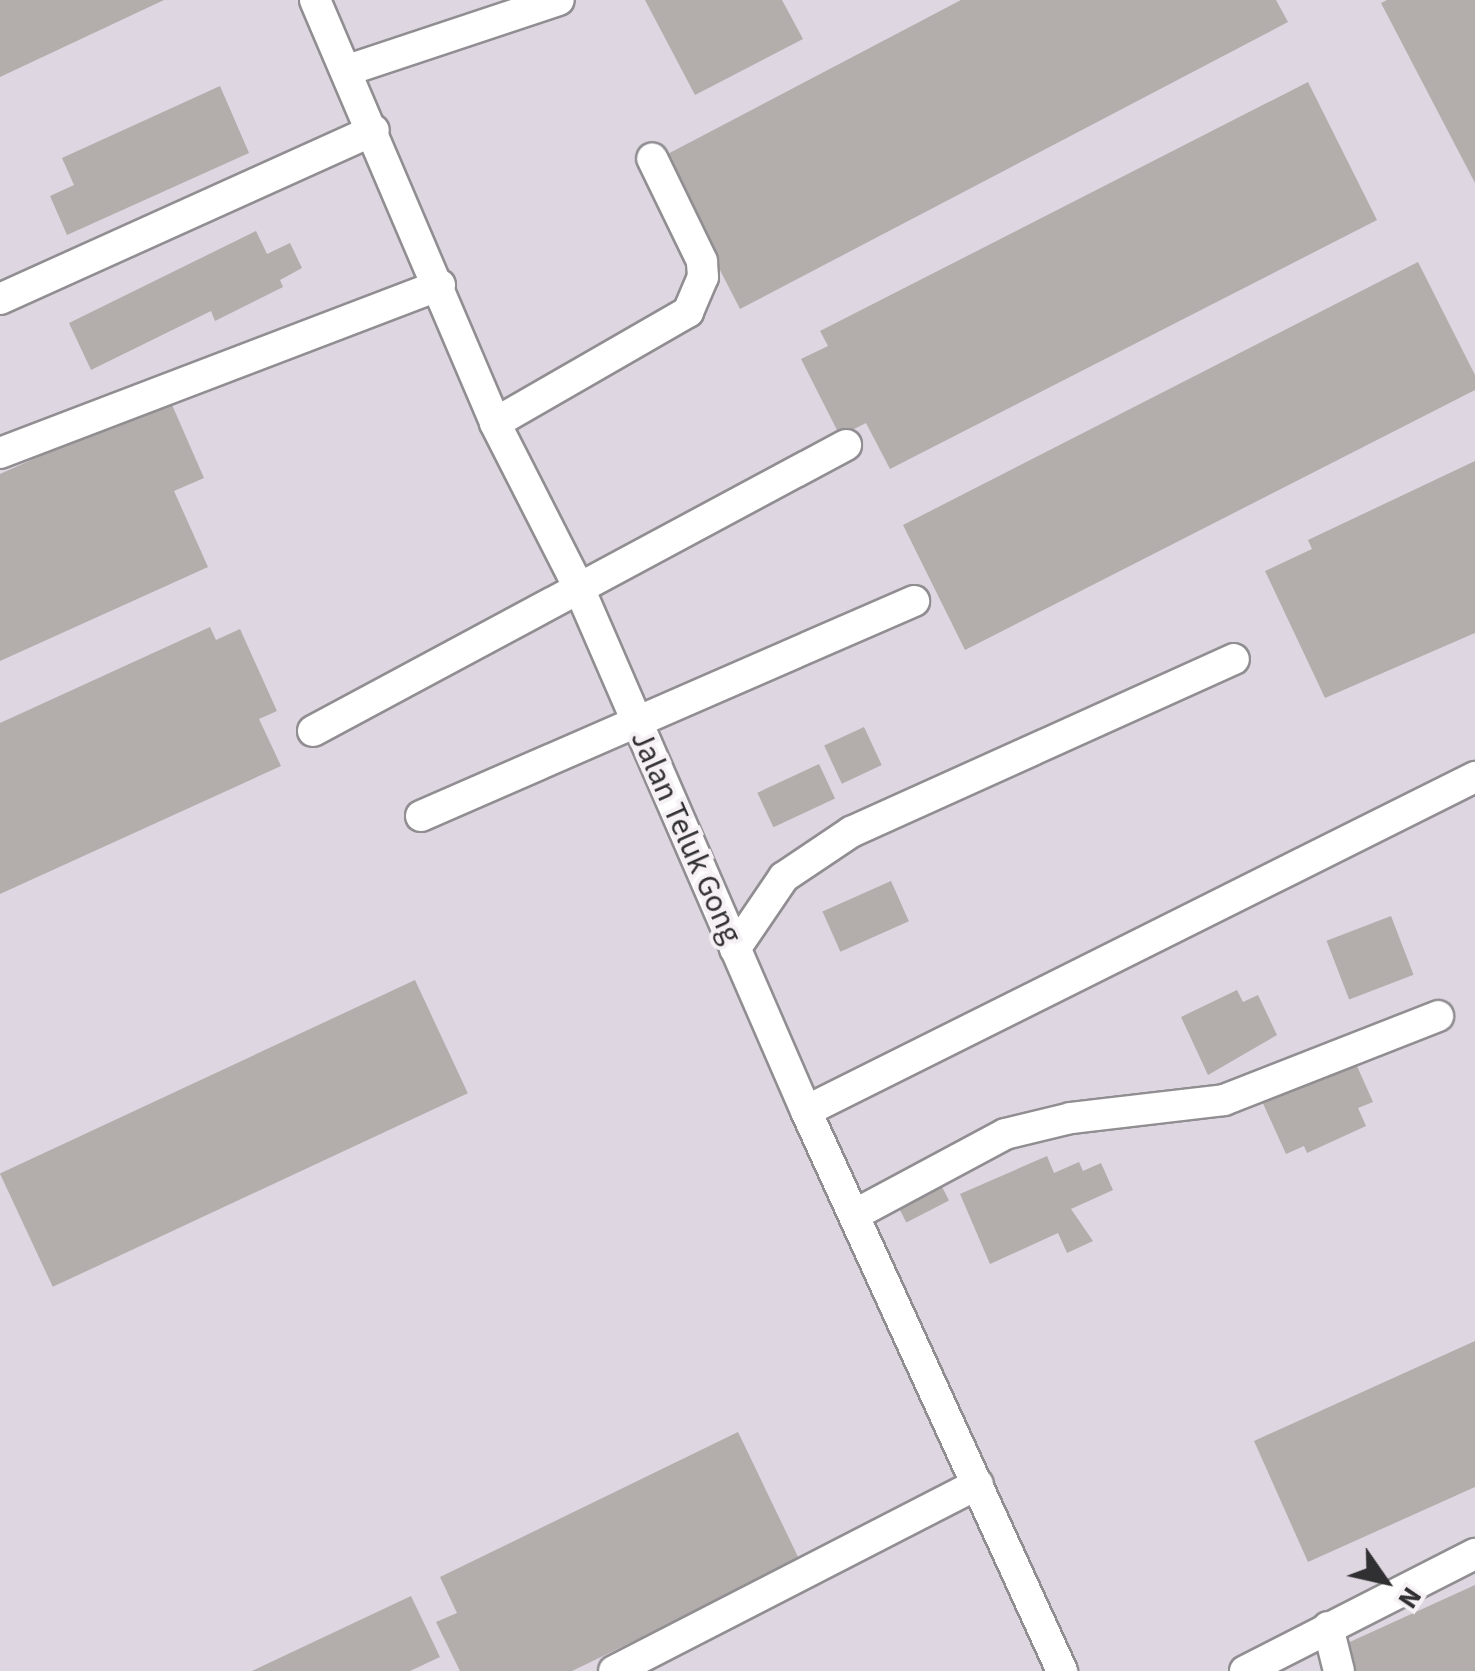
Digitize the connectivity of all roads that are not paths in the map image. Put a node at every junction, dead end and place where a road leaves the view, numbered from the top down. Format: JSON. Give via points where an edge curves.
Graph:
{"nodes":[{"id":1,"x":315,"y":0,"type":"edge"},
{"id":2,"x":560,"y":0,"type":"edge"},
{"id":3,"x":348,"y":70,"type":"junction"},
{"id":4,"x":374,"y":130,"type":"junction"},
{"id":5,"x":652,"y":158,"type":"dead end"},
{"id":6,"x":440,"y":286,"type":"junction"},
{"id":7,"x":0,"y":298,"type":"edge"},
{"id":8,"x":494,"y":422,"type":"junction"},
{"id":9,"x":846,"y":445,"type":"dead end"},
{"id":10,"x":0,"y":453,"type":"edge"},
{"id":11,"x":579,"y":588,"type":"junction"},
{"id":12,"x":914,"y":601,"type":"dead end"},
{"id":13,"x":1234,"y":659,"type":"dead end"},
{"id":14,"x":636,"y":722,"type":"junction"},
{"id":15,"x":313,"y":730,"type":"dead end"},
{"id":16,"x":1475,"y":777,"type":"edge"},
{"id":17,"x":420,"y":816,"type":"dead end"},
{"id":18,"x":735,"y":949,"type":"junction"},
{"id":19,"x":1438,"y":1016,"type":"dead end"},
{"id":20,"x":806,"y":1111,"type":"junction"},
{"id":21,"x":854,"y":1215,"type":"junction"},
{"id":22,"x":978,"y":1484,"type":"junction"},
{"id":23,"x":1475,"y":1554,"type":"edge"},
{"id":24,"x":1328,"y":1627,"type":"junction"},
{"id":25,"x":1249,"y":1670,"type":"edge"},
{"id":26,"x":614,"y":1671,"type":"edge"},
{"id":27,"x":1062,"y":1671,"type":"edge"},
{"id":28,"x":1340,"y":1671,"type":"edge"}],
"edges":[{"from":1,"to":3,"type":"street","name":"Jalan Teluk Gong"},
{"from":2,"to":3,"type":"street"},
{"from":3,"to":4,"type":"street","name":"Jalan Teluk Gong"},
{"from":4,"to":6,"type":"street","name":"Jalan Teluk Gong"},
{"from":4,"to":7,"type":"street"},
{"from":5,"to":8,"type":"street","via":[[702,261],[703,277],[688,312]]},
{"from":6,"to":8,"type":"street","name":"Jalan Teluk Gong"},
{"from":6,"to":10,"type":"street"},
{"from":8,"to":11,"type":"street","name":"Jalan Teluk Gong"},
{"from":9,"to":11,"type":"street"},
{"from":11,"to":14,"type":"street","name":"Jalan Teluk Gong"},
{"from":11,"to":15,"type":"street"},
{"from":12,"to":14,"type":"street"},
{"from":13,"to":18,"type":"street","via":[[850,832],[784,877]]},
{"from":14,"to":17,"type":"street"},
{"from":14,"to":18,"type":"street","name":"Jalan Teluk Gong"},
{"from":16,"to":20,"type":"street"},
{"from":18,"to":20,"type":"street","name":"Jalan Teluk Gong"},
{"from":19,"to":21,"type":"street","via":[[1236,1096],[1071,1118],[1005,1134]]},
{"from":20,"to":21,"type":"street","name":"Jalan Teluk Gong"},
{"from":21,"to":22,"type":"street","name":"Jalan Teluk Gong"},
{"from":22,"to":26,"type":"street"},
{"from":22,"to":27,"type":"street","name":"Jalan Teluk Gong"},
{"from":23,"to":24,"type":"street"},
{"from":24,"to":25,"type":"street"},
{"from":24,"to":28,"type":"street"}]}
